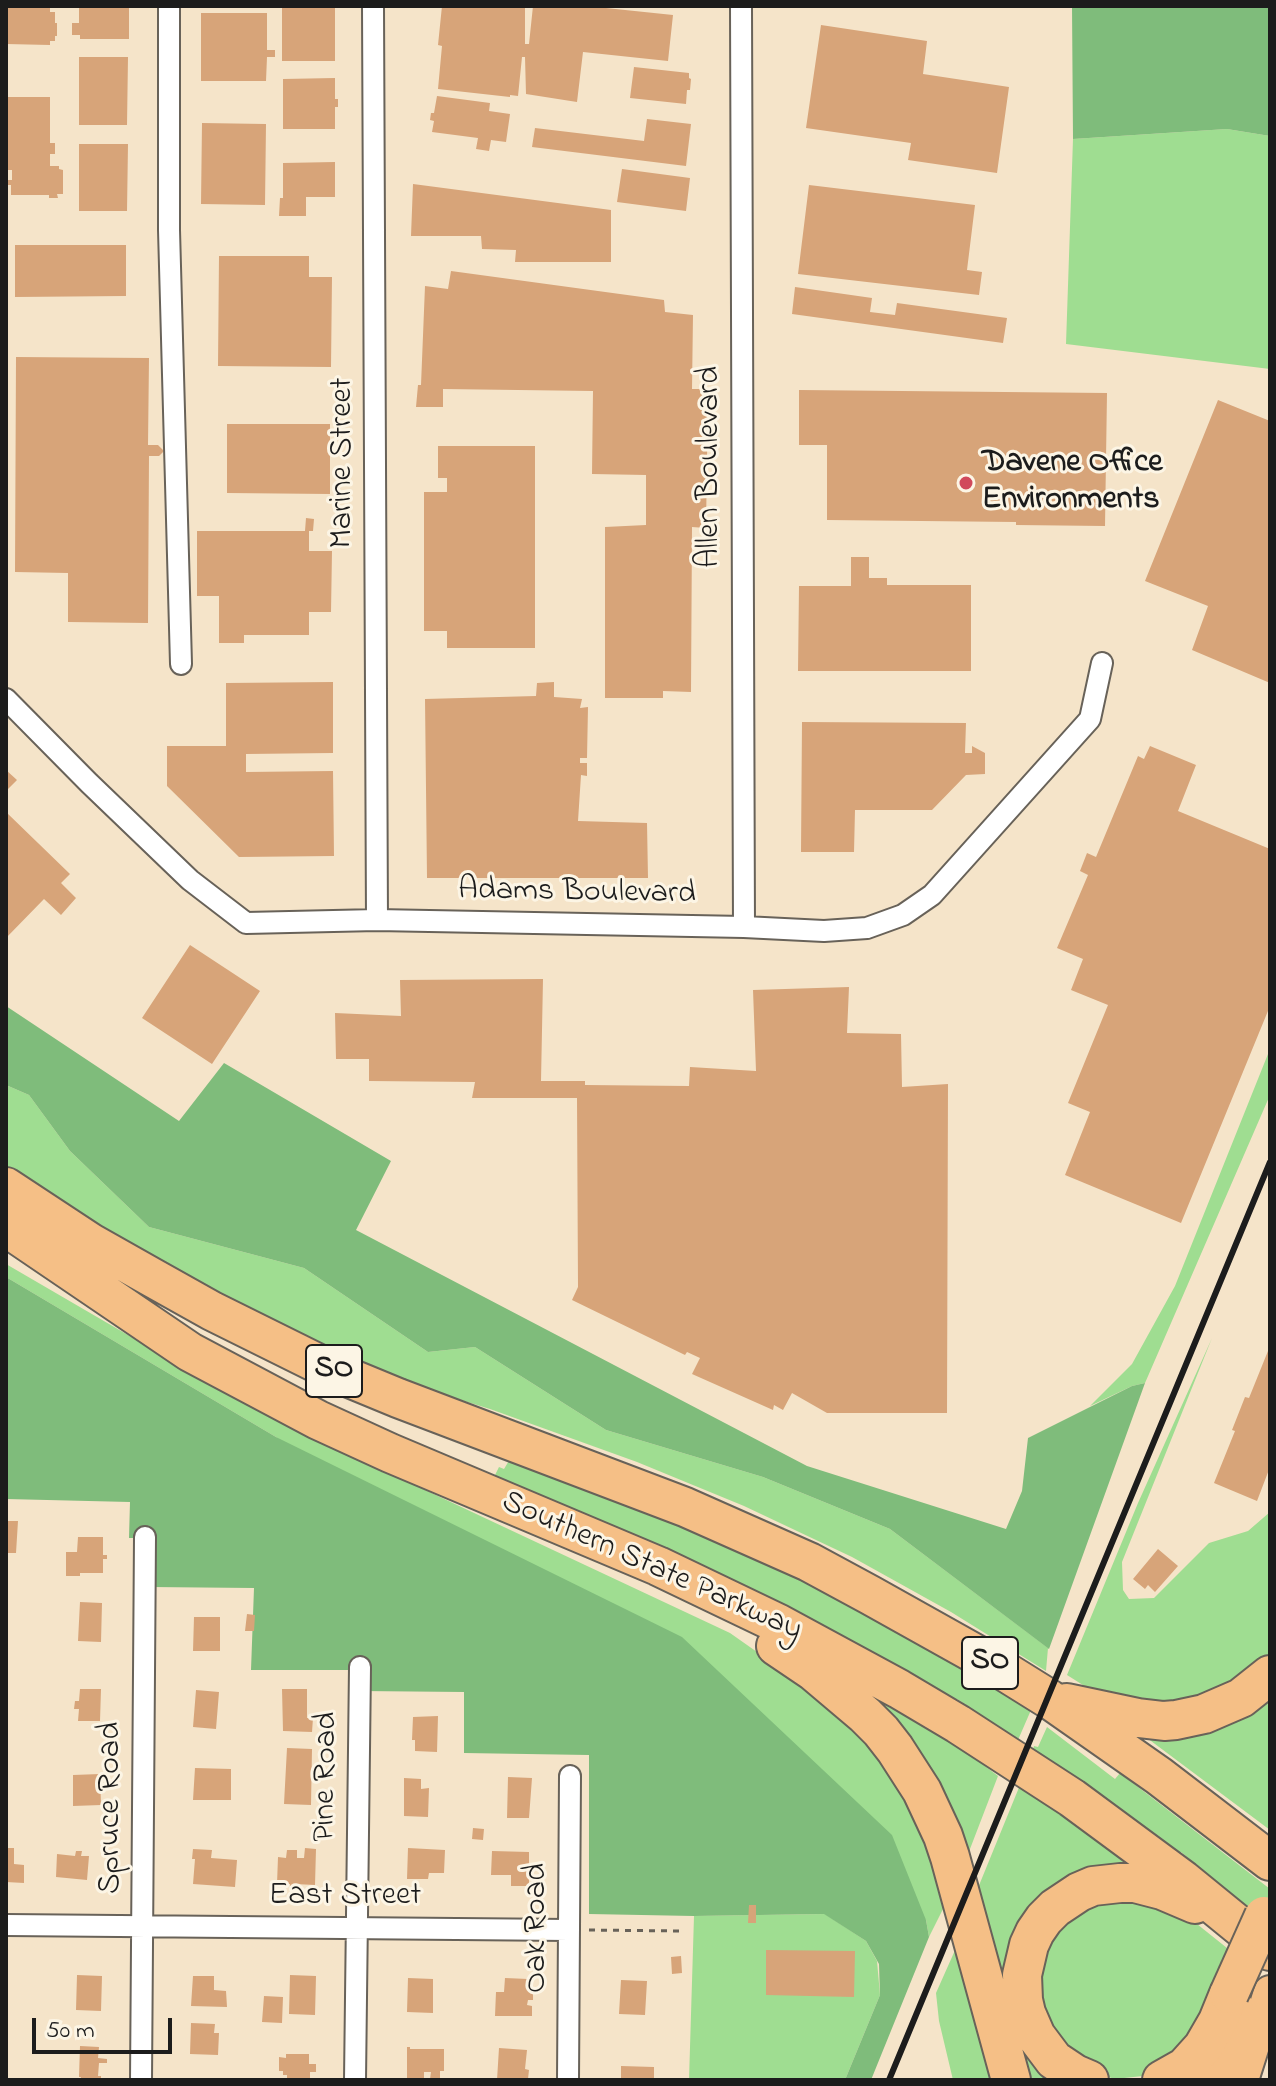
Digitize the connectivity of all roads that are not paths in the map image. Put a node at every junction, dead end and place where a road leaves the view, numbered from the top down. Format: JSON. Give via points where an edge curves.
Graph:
{"nodes":[{"id":1,"x":169,"y":6,"type":"edge"},
{"id":2,"x":373,"y":6,"type":"edge"},
{"id":3,"x":741,"y":6,"type":"edge"},
{"id":4,"x":1102,"y":663,"type":"dead end"},
{"id":5,"x":181,"y":664,"type":"dead end"},
{"id":6,"x":6,"y":699,"type":"edge"},
{"id":7,"x":377,"y":920,"type":"junction"},
{"id":8,"x":744,"y":927,"type":"junction"},
{"id":9,"x":6,"y":1187,"type":"edge"},
{"id":10,"x":6,"y":1227,"type":"edge"},
{"id":11,"x":145,"y":1537,"type":"dead end"},
{"id":12,"x":658,"y":1566,"type":"junction"},
{"id":13,"x":360,"y":1667,"type":"dead end"},
{"id":14,"x":1270,"y":1675,"type":"edge"},
{"id":15,"x":1049,"y":1699,"type":"junction"},
{"id":16,"x":570,"y":1776,"type":"dead end"},
{"id":17,"x":1270,"y":1861,"type":"edge"},
{"id":18,"x":1261,"y":1922,"type":"edge"},
{"id":19,"x":6,"y":1925,"type":"edge"},
{"id":20,"x":142,"y":1927,"type":"junction"},
{"id":21,"x":356,"y":1928,"type":"junction"},
{"id":22,"x":569,"y":1930,"type":"junction"},
{"id":23,"x":1246,"y":1994,"type":"edge"},
{"id":24,"x":141,"y":2080,"type":"edge"},
{"id":25,"x":355,"y":2080,"type":"edge"},
{"id":26,"x":568,"y":2080,"type":"edge"},
{"id":27,"x":1011,"y":2080,"type":"edge"},
{"id":28,"x":1089,"y":2080,"type":"edge"},
{"id":29,"x":1162,"y":2080,"type":"edge"},
{"id":30,"x":1213,"y":2080,"type":"edge"},
{"id":31,"x":1242,"y":2080,"type":"edge"}],
"edges":[{"from":1,"to":5,"type":"street","via":[[169,230]]},
{"from":2,"to":7,"type":"street","name":"Marine Street"},
{"from":3,"to":8,"type":"street","name":"Allen Boulevard"},
{"from":4,"to":8,"type":"street","name":"Adams Boulevard","via":[[1090,719],[932,895],[903,915],[867,928]]},
{"from":6,"to":7,"type":"street","name":"Adams Boulevard","via":[[190,880],[246,923]]},
{"from":7,"to":8,"type":"street","name":"Adams Boulevard"},
{"from":9,"to":15,"type":"highway","name":"Southern State Parkway","number":"SO","via":[[153,1278],[286,1348],[809,1562]]},
{"from":10,"to":12,"type":"highway","name":"Southern State Parkway","number":"SO","via":[[190,1352],[318,1420]]},
{"from":11,"to":20,"type":"street","name":"Spruce Road"},
{"from":12,"to":18,"type":"highway","name":"Southern State Parkway","number":"SO","via":[[827,1649],[958,1724]]},
{"from":12,"to":27,"type":"highway","via":[[832,1686],[881,1731],[901,1758],[933,1812],[950,1857]]},
{"from":13,"to":21,"type":"street","name":"Pine Road"},
{"from":14,"to":15,"type":"highway","via":[[1241,1698],[1176,1720],[1138,1718]]},
{"from":15,"to":17,"type":"highway","name":"Southern State Parkway","number":"SO"},
{"from":16,"to":22,"type":"street","name":"Oak Road"},
{"from":18,"to":23,"type":"highway","bridge":true},
{"from":18,"to":28,"type":"highway","via":[[1135,1883],[1093,1886],[1044,1919],[1024,1961],[1026,2013],[1054,2060]]},
{"from":19,"to":20,"type":"street","name":"East Street"},
{"from":20,"to":21,"type":"street","name":"East Street"},
{"from":20,"to":24,"type":"street","name":"Spruce Road"},
{"from":21,"to":22,"type":"street","name":"East Street"},
{"from":21,"to":25,"type":"street","name":"Pine Road"},
{"from":22,"to":26,"type":"street","name":"Oak Road"},
{"from":23,"to":29,"type":"highway","via":[[1218,2021],[1185,2067]]},
{"from":23,"to":30,"type":"main road"},
{"from":23,"to":31,"type":"main road","via":[[1256,2036]]}]}
